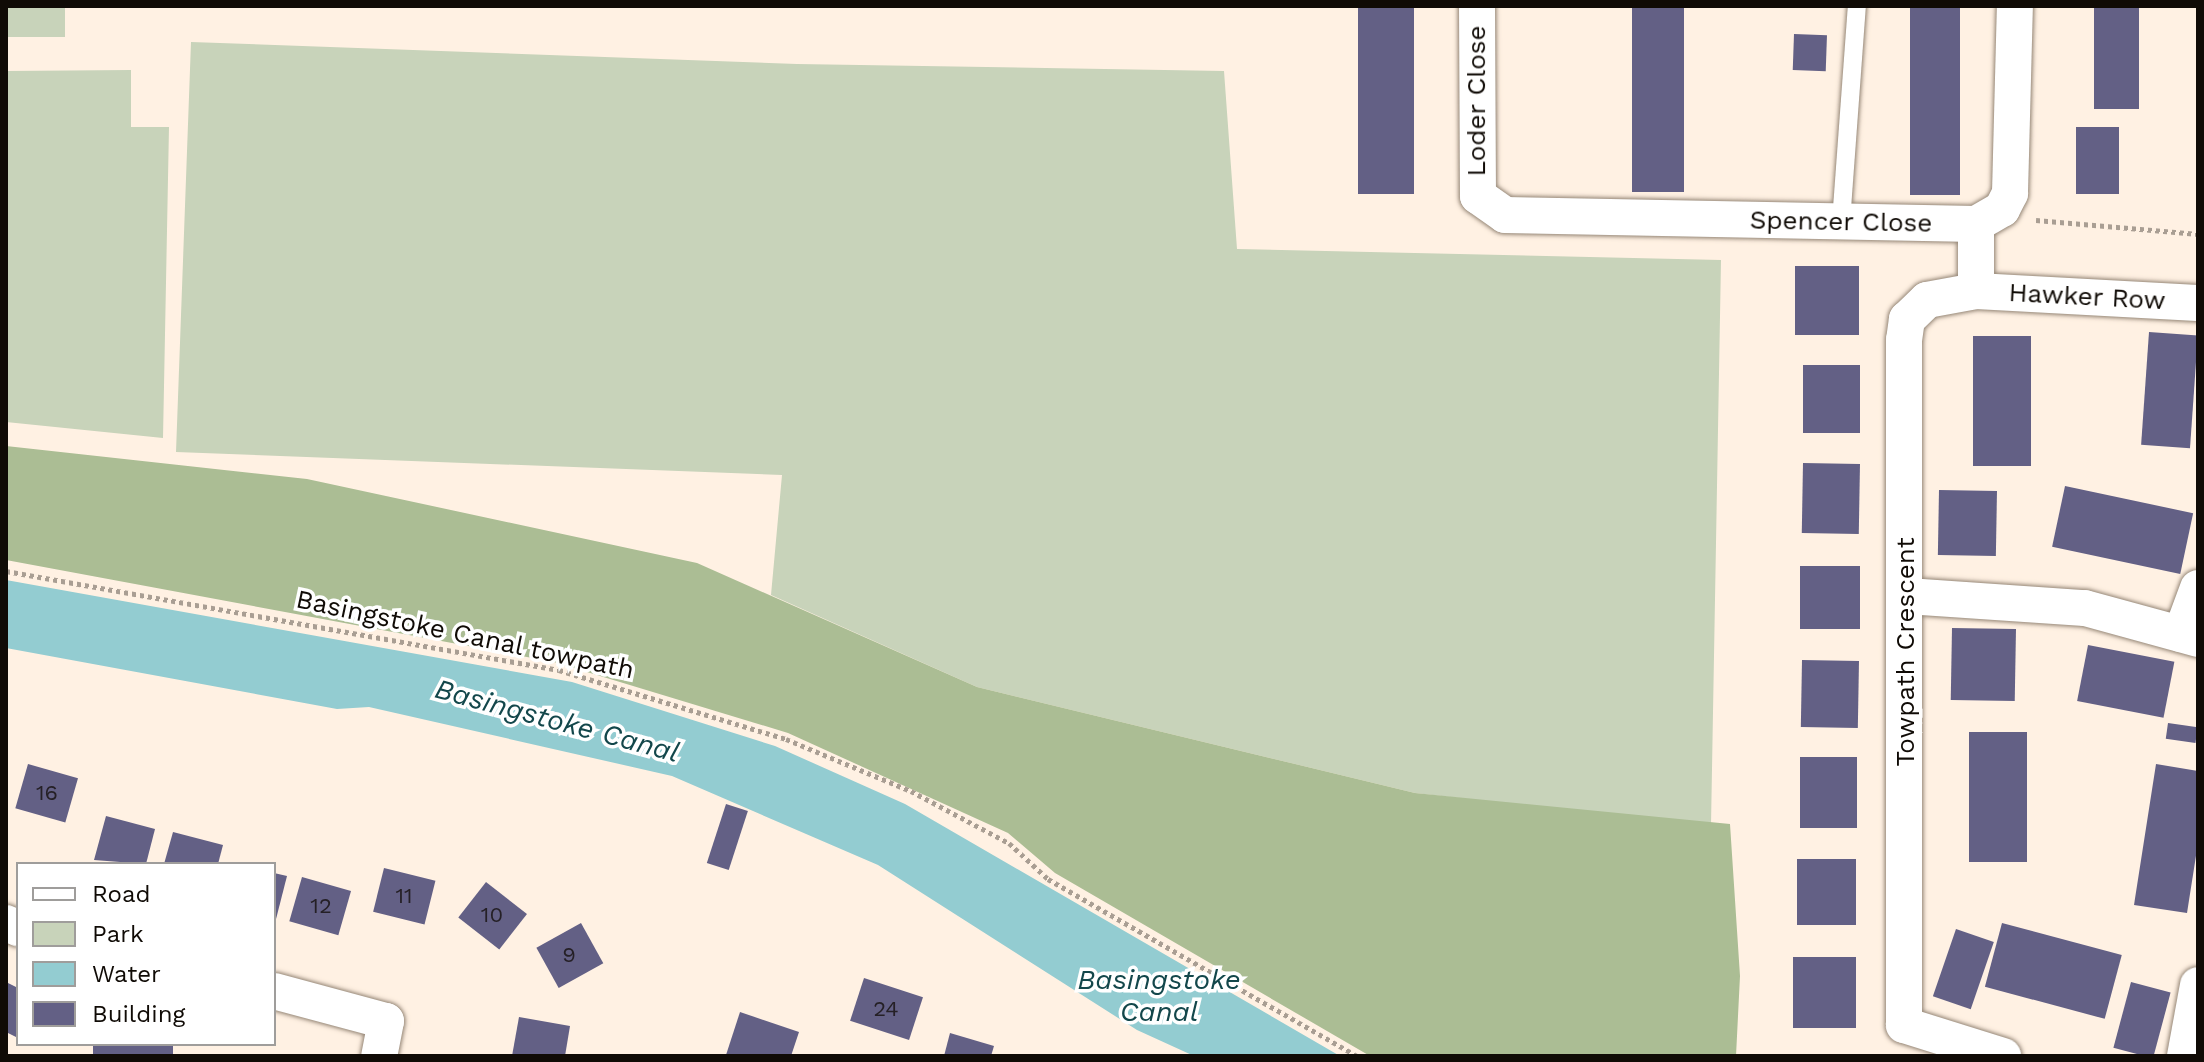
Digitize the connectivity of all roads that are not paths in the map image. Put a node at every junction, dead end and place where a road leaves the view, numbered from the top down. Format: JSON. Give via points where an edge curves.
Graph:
{"nodes":[{"id":1,"x":1477,"y":6,"type":"edge"},
{"id":2,"x":1857,"y":6,"type":"edge"},
{"id":3,"x":2015,"y":6,"type":"edge"},
{"id":4,"x":1478,"y":196,"type":"joint"},
{"id":5,"x":1989,"y":217,"type":"junction"},
{"id":6,"x":1841,"y":222,"type":"junction"},
{"id":7,"x":1976,"y":291,"type":"junction"},
{"id":8,"x":2198,"y":303,"type":"edge"},
{"id":9,"x":2198,"y":588,"type":"edge"},
{"id":10,"x":1907,"y":596,"type":"junction"},
{"id":11,"x":2190,"y":636,"type":"edge"},
{"id":12,"x":2198,"y":985,"type":"edge"},
{"id":13,"x":276,"y":992,"type":"edge"},
{"id":14,"x":379,"y":1056,"type":"edge"},
{"id":15,"x":2003,"y":1056,"type":"edge"},
{"id":16,"x":2185,"y":1056,"type":"edge"}],
"edges":[{"from":1,"to":4,"type":"street","name":"Loder Close"},
{"from":2,"to":6,"type":"lane"},
{"from":3,"to":5,"type":"street","via":[[2013,167]]},
{"from":4,"to":6,"type":"street","name":"Spencer Close","via":[[1515,219]]},
{"from":5,"to":6,"type":"street","name":"Spencer Close"},
{"from":5,"to":7,"type":"street"},
{"from":7,"to":8,"type":"street","name":"Hawker Row"},
{"from":7,"to":10,"type":"street","name":"Towpath Crescent","via":[[1927,300],[1907,319]]},
{"from":9,"to":11,"type":"street"},
{"from":10,"to":11,"type":"street","via":[[2085,608]]},
{"from":10,"to":15,"type":"street","name":"Towpath Crescent","via":[[1904,1025]]},
{"from":12,"to":16,"type":"street"},
{"from":13,"to":14,"type":"street","via":[[386,1021]]}]}
